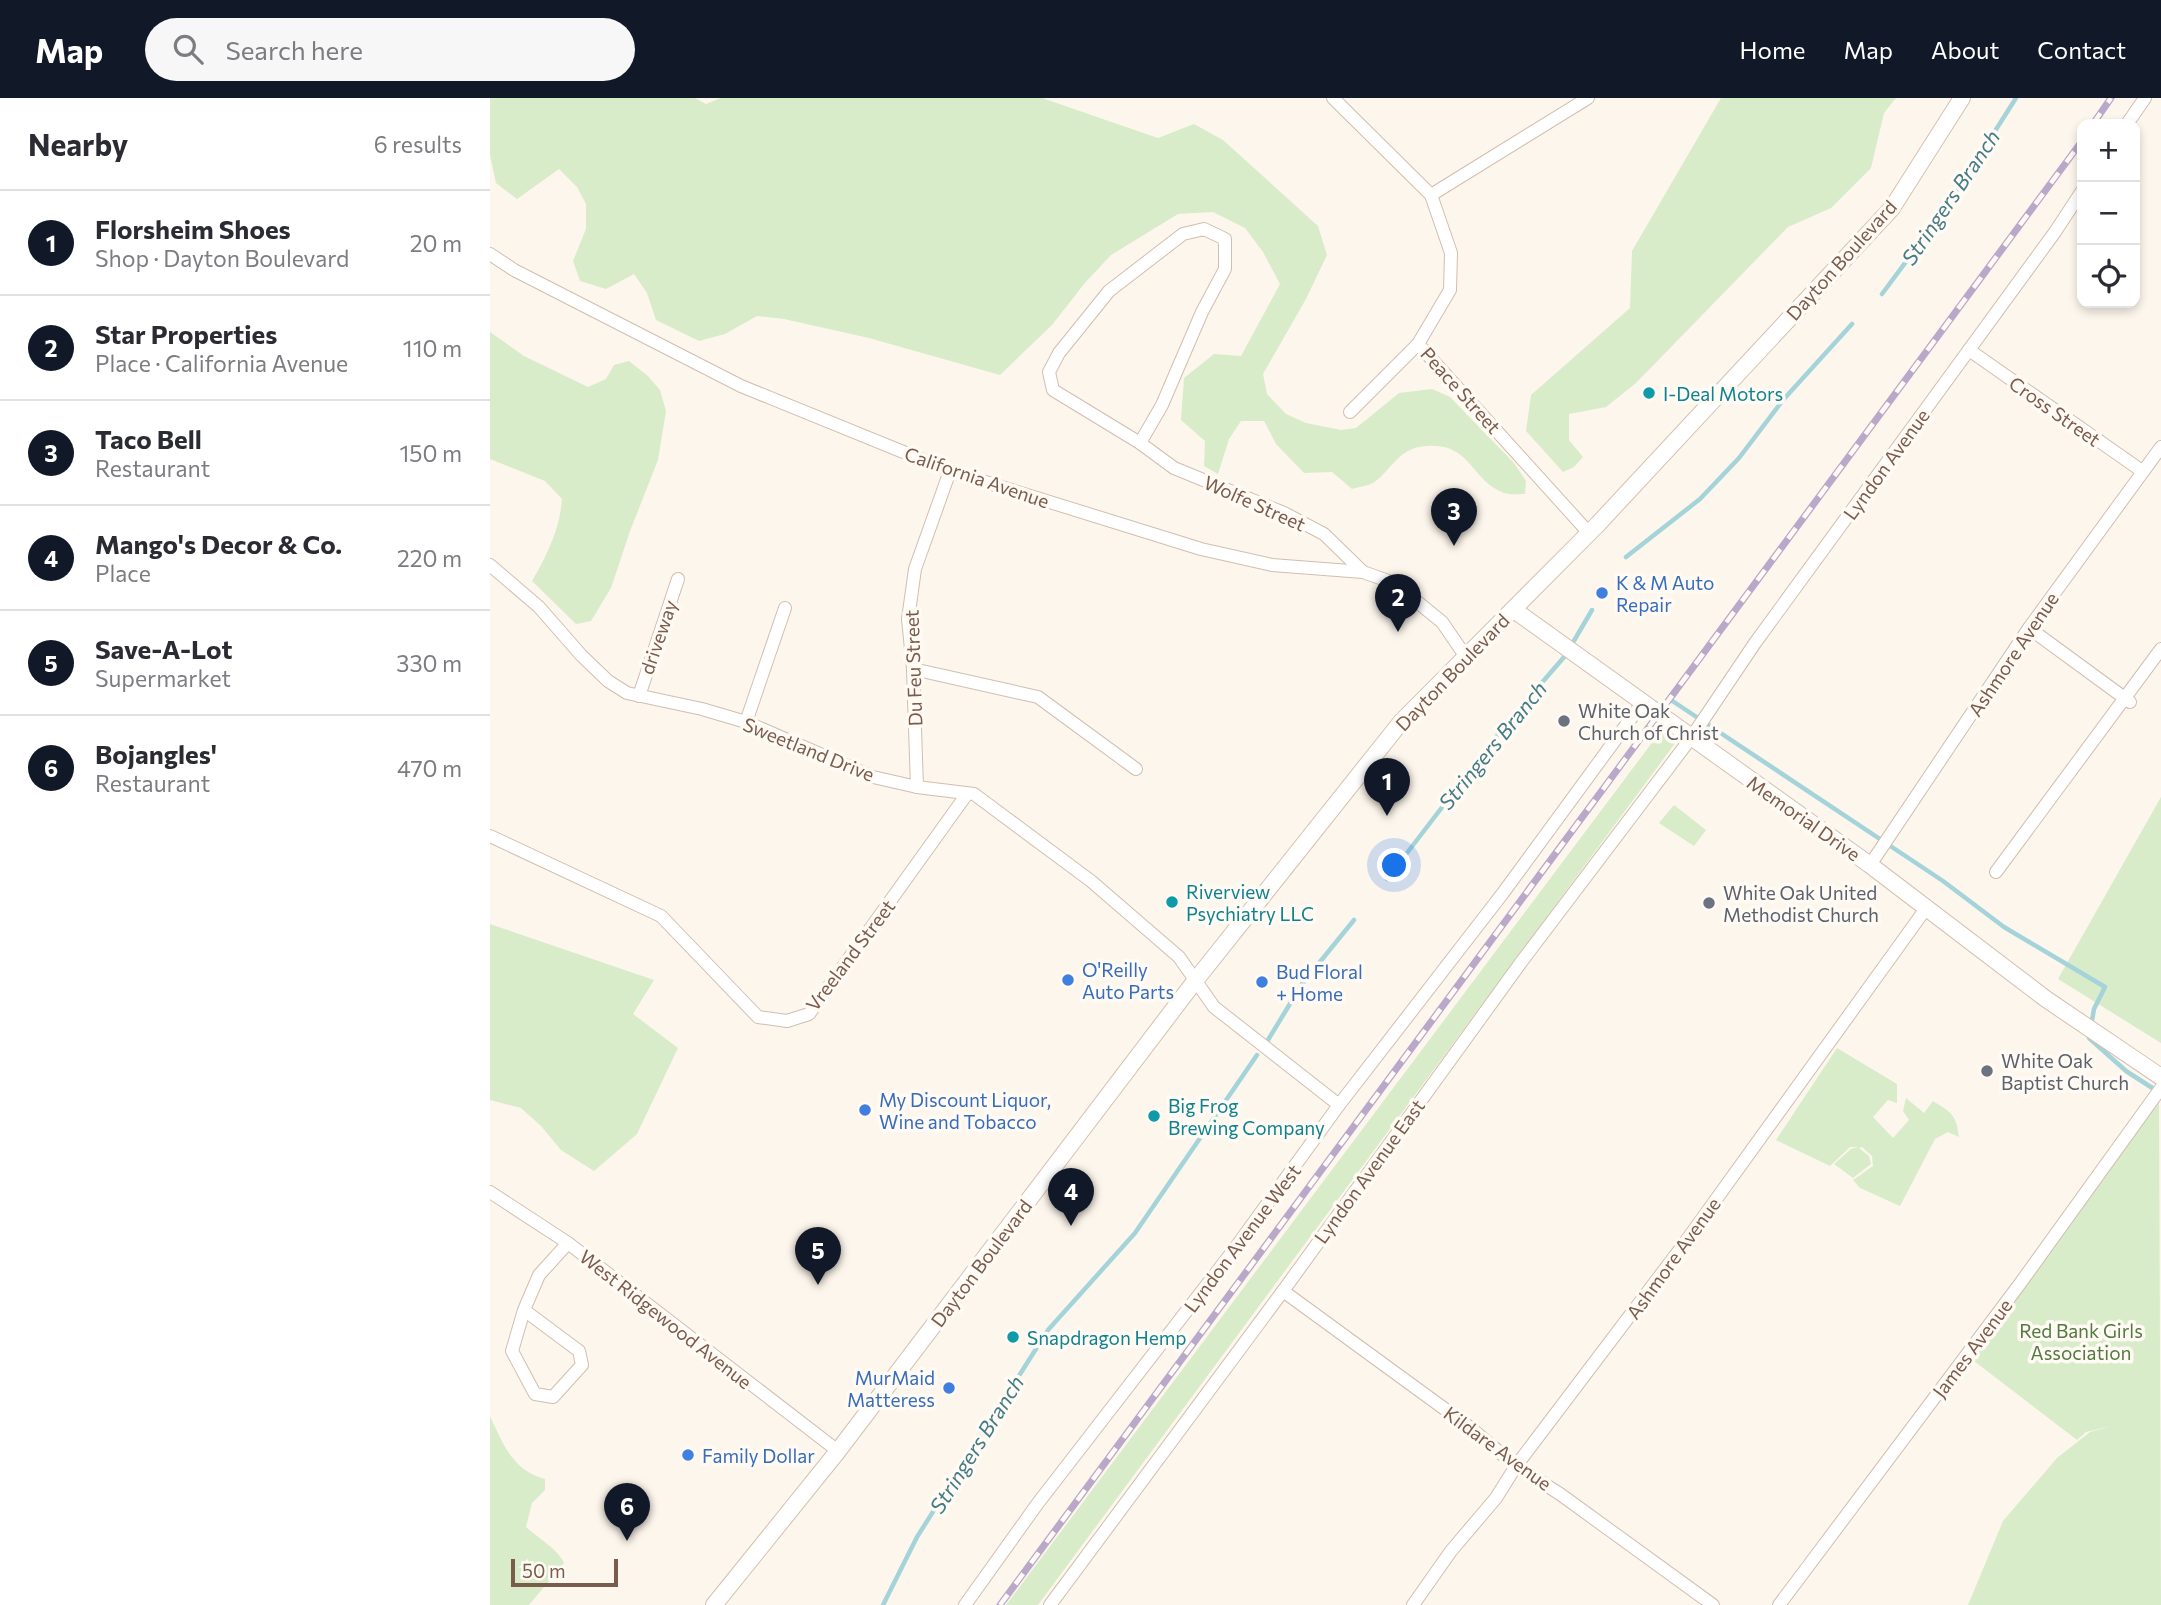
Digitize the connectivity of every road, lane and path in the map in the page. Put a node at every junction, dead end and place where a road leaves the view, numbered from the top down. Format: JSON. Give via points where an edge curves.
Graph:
{"nodes":[{"id":1,"x":1333,"y":98,"type":"edge"},
{"id":2,"x":1588,"y":98,"type":"edge"},
{"id":3,"x":1962,"y":98,"type":"edge"},
{"id":4,"x":2145,"y":98,"type":"edge"},
{"id":5,"x":2130,"y":119,"type":"edge"},
{"id":6,"x":1431,"y":195,"type":"junction"},
{"id":7,"x":2077,"y":198,"type":"edge"},
{"id":8,"x":490,"y":254,"type":"edge"},
{"id":9,"x":1418,"y":344,"type":"junction"},
{"id":10,"x":1969,"y":350,"type":"junction"},
{"id":11,"x":1350,"y":412,"type":"dead end"},
{"id":12,"x":1140,"y":443,"type":"junction"},
{"id":13,"x":2161,"y":447,"type":"edge"},
{"id":14,"x":950,"y":471,"type":"junction"},
{"id":15,"x":2142,"y":471,"type":"junction"},
{"id":16,"x":1590,"y":533,"type":"junction"},
{"id":17,"x":490,"y":565,"type":"edge"},
{"id":18,"x":1363,"y":572,"type":"junction"},
{"id":19,"x":678,"y":579,"type":"dead end"},
{"id":20,"x":785,"y":608,"type":"dead end"},
{"id":21,"x":1514,"y":610,"type":"junction"},
{"id":22,"x":2029,"y":628,"type":"junction"},
{"id":23,"x":2161,"y":649,"type":"edge"},
{"id":24,"x":1466,"y":657,"type":"junction"},
{"id":25,"x":913,"y":669,"type":"junction"},
{"id":26,"x":639,"y":696,"type":"junction"},
{"id":27,"x":2128,"y":700,"type":"junction"},
{"id":28,"x":1643,"y":702,"type":"junction"},
{"id":29,"x":746,"y":722,"type":"junction"},
{"id":30,"x":1691,"y":738,"type":"junction"},
{"id":31,"x":1136,"y":769,"type":"dead end"},
{"id":32,"x":917,"y":787,"type":"junction"},
{"id":33,"x":967,"y":794,"type":"junction"},
{"id":34,"x":490,"y":836,"type":"edge"},
{"id":35,"x":1870,"y":865,"type":"junction"},
{"id":36,"x":1996,"y":872,"type":"dead end"},
{"id":37,"x":1927,"y":907,"type":"junction"},
{"id":38,"x":1195,"y":981,"type":"junction"},
{"id":39,"x":2161,"y":1077,"type":"edge"},
{"id":40,"x":2161,"y":1088,"type":"edge"},
{"id":41,"x":1339,"y":1105,"type":"junction"},
{"id":42,"x":490,"y":1192,"type":"edge"},
{"id":43,"x":568,"y":1243,"type":"junction"},
{"id":44,"x":1283,"y":1291,"type":"junction"},
{"id":45,"x":524,"y":1310,"type":"junction"},
{"id":46,"x":838,"y":1451,"type":"junction"},
{"id":47,"x":1516,"y":1466,"type":"junction"},
{"id":48,"x":714,"y":1605,"type":"edge"},
{"id":49,"x":965,"y":1605,"type":"edge"},
{"id":50,"x":1049,"y":1605,"type":"edge"},
{"id":51,"x":1413,"y":1605,"type":"edge"},
{"id":52,"x":1713,"y":1605,"type":"edge"},
{"id":53,"x":1779,"y":1605,"type":"edge"}],
"edges":[{"from":1,"to":6,"type":"street","name":"Peace Street"},
{"from":2,"to":6,"type":"street"},
{"from":3,"to":16,"type":"main road","name":"Dayton Boulevard","via":[[1892,208]]},
{"from":4,"to":5,"type":"street"},
{"from":6,"to":9,"type":"street","name":"Peace Street","via":[[1451,253],[1450,290]]},
{"from":7,"to":10,"type":"street","name":"Lyndon Avenue"},
{"from":8,"to":14,"type":"street","name":"California Avenue","via":[[741,386]]},
{"from":9,"to":11,"type":"street"},
{"from":9,"to":16,"type":"street","name":"Peace Street"},
{"from":10,"to":15,"type":"street","name":"Cross Street"},
{"from":10,"to":30,"type":"street","name":"Lyndon Avenue"},
{"from":12,"to":12,"type":"street","name":"Wolfe Street","via":[[1225,269],[1225,239],[1204,229],[1183,234],[1110,291],[1049,372],[1053,390]]},
{"from":12,"to":18,"type":"street","name":"Wolfe Street","via":[[1174,468],[1324,534]]},
{"from":13,"to":15,"type":"street","name":"Ashmore Avenue"},
{"from":14,"to":18,"type":"street","name":"California Avenue","via":[[1201,549],[1272,565]]},
{"from":14,"to":25,"type":"street","name":"Du Feu Street","via":[[915,569],[908,619]]},
{"from":15,"to":22,"type":"street","name":"Ashmore Avenue"},
{"from":16,"to":21,"type":"main road","name":"Dayton Boulevard"},
{"from":17,"to":26,"type":"street","name":"Sweetland Drive","via":[[539,607],[608,681]]},
{"from":18,"to":24,"type":"street","name":"California Avenue","via":[[1394,583],[1423,605],[1442,622]]},
{"from":19,"to":26,"type":"street","name":"driveway"},
{"from":20,"to":29,"type":"street"},
{"from":21,"to":24,"type":"main road","name":"Dayton Boulevard"},
{"from":21,"to":28,"type":"main road","name":"Memorial Drive"},
{"from":22,"to":27,"type":"street"},
{"from":22,"to":35,"type":"street","name":"Ashmore Avenue"},
{"from":23,"to":27,"type":"street"},
{"from":24,"to":38,"type":"main road","name":"Dayton Boulevard","via":[[1401,722]]},
{"from":25,"to":31,"type":"street","via":[[1038,697]]},
{"from":25,"to":32,"type":"street","name":"Du Feu Street"},
{"from":26,"to":29,"type":"street","name":"Sweetland Drive"},
{"from":27,"to":36,"type":"street"},
{"from":28,"to":30,"type":"main road","name":"Memorial Drive"},
{"from":28,"to":41,"type":"street","name":"Lyndon Avenue West"},
{"from":29,"to":32,"type":"street","name":"Sweetland Drive","via":[[873,777]]},
{"from":30,"to":35,"type":"main road","name":"Memorial Drive"},
{"from":30,"to":44,"type":"street","name":"Lyndon Avenue East","via":[[1513,972]]},
{"from":32,"to":33,"type":"street","name":"Sweetland Drive"},
{"from":33,"to":34,"type":"street","name":"Vreeland Street","via":[[809,1014],[787,1021],[758,1017],[661,916]]},
{"from":33,"to":38,"type":"street","name":"Sweetland Drive","via":[[974,794],[1085,876],[1179,957]]},
{"from":35,"to":37,"type":"main road","name":"Memorial Drive"},
{"from":37,"to":39,"type":"main road","name":"Memorial Drive","via":[[2046,999]]},
{"from":37,"to":47,"type":"street","name":"Ashmore Avenue","via":[[1635,1311]]},
{"from":38,"to":41,"type":"street","via":[[1214,1007]]},
{"from":38,"to":46,"type":"main road","name":"Dayton Boulevard"},
{"from":40,"to":53,"type":"street","name":"James Avenue","via":[[2020,1285]]},
{"from":41,"to":49,"type":"street","name":"Lyndon Avenue West"},
{"from":42,"to":43,"type":"street","name":"West Ridgewood Avenue"},
{"from":43,"to":45,"type":"street","via":[[539,1275]]},
{"from":43,"to":46,"type":"street","name":"West Ridgewood Avenue"},
{"from":44,"to":47,"type":"street","name":"Kildare Avenue"},
{"from":44,"to":50,"type":"street","name":"Lyndon Avenue East"},
{"from":45,"to":45,"type":"street","via":[[512,1351],[535,1394],[553,1397],[582,1365],[579,1351]]},
{"from":46,"to":48,"type":"main road","name":"Dayton Boulevard"},
{"from":47,"to":51,"type":"street","name":"Ashmore Avenue"},
{"from":47,"to":52,"type":"street","name":"Kildare Avenue"}]}
